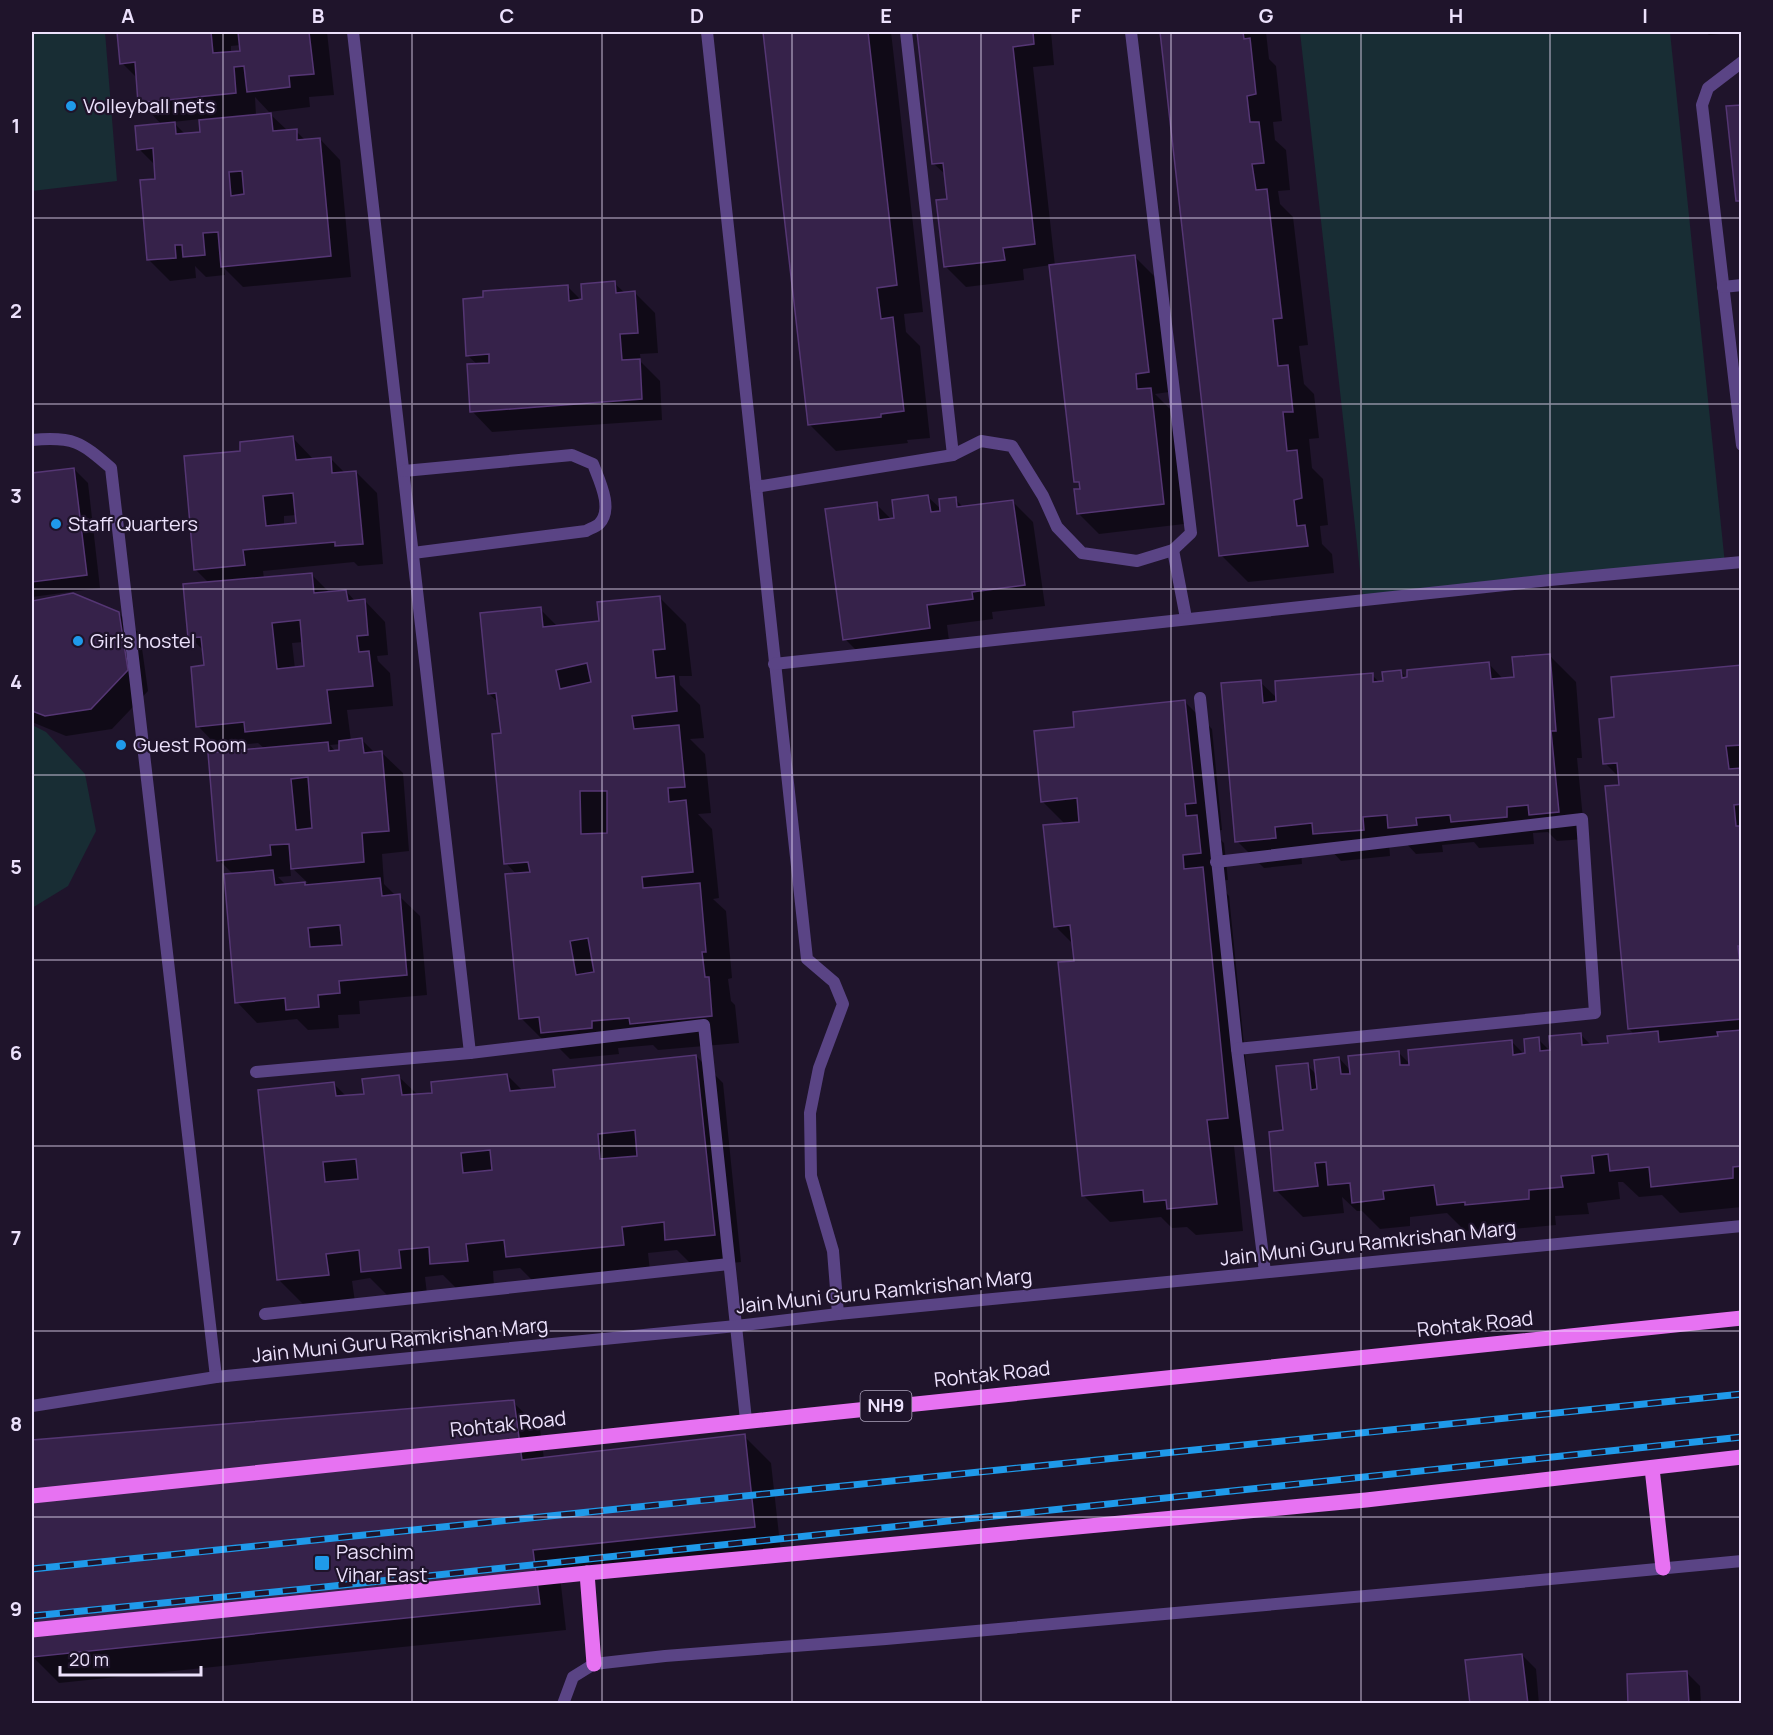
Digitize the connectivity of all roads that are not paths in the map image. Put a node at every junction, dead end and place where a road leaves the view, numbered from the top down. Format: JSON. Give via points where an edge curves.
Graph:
{"nodes":[{"id":1,"x":353,"y":32,"type":"edge"},
{"id":2,"x":707,"y":32,"type":"edge"},
{"id":3,"x":906,"y":32,"type":"edge"},
{"id":4,"x":1131,"y":32,"type":"edge"},
{"id":5,"x":1742,"y":62,"type":"edge"},
{"id":6,"x":1742,"y":285,"type":"edge"},
{"id":7,"x":1723,"y":286,"type":"junction"},
{"id":8,"x":32,"y":440,"type":"edge"},
{"id":9,"x":1742,"y":445,"type":"edge"},
{"id":10,"x":953,"y":455,"type":"junction"},
{"id":11,"x":404,"y":471,"type":"junction"},
{"id":12,"x":756,"y":487,"type":"junction"},
{"id":13,"x":1173,"y":550,"type":"junction"},
{"id":14,"x":413,"y":553,"type":"junction"},
{"id":15,"x":1742,"y":562,"type":"edge"},
{"id":16,"x":1186,"y":618,"type":"junction"},
{"id":17,"x":774,"y":664,"type":"junction"},
{"id":18,"x":1200,"y":699,"type":"dead end"},
{"id":19,"x":1216,"y":862,"type":"junction"},
{"id":20,"x":1237,"y":1049,"type":"junction"},
{"id":21,"x":470,"y":1053,"type":"junction"},
{"id":22,"x":256,"y":1072,"type":"dead end"},
{"id":23,"x":1742,"y":1226,"type":"edge"},
{"id":24,"x":729,"y":1264,"type":"junction"},
{"id":25,"x":1265,"y":1272,"type":"junction"},
{"id":26,"x":265,"y":1314,"type":"dead end"},
{"id":27,"x":838,"y":1314,"type":"junction"},
{"id":28,"x":1742,"y":1318,"type":"edge"},
{"id":29,"x":736,"y":1326,"type":"junction"},
{"id":30,"x":216,"y":1377,"type":"junction"},
{"id":31,"x":32,"y":1406,"type":"edge"},
{"id":32,"x":746,"y":1420,"type":"junction"},
{"id":33,"x":1742,"y":1457,"type":"edge"},
{"id":34,"x":1652,"y":1468,"type":"junction"},
{"id":35,"x":32,"y":1496,"type":"edge"},
{"id":36,"x":1742,"y":1561,"type":"edge"},
{"id":37,"x":1663,"y":1568,"type":"junction"},
{"id":38,"x":586,"y":1573,"type":"junction"},
{"id":39,"x":32,"y":1630,"type":"edge"},
{"id":40,"x":594,"y":1664,"type":"junction"},
{"id":41,"x":563,"y":1704,"type":"edge"}],
"edges":[{"from":1,"to":11,"type":"street"},
{"from":2,"to":12,"type":"street"},
{"from":3,"to":10,"type":"street"},
{"from":4,"to":13,"type":"street","via":[[1191,533]]},
{"from":5,"to":7,"type":"street","via":[[1708,88],[1702,105]]},
{"from":6,"to":7,"type":"street"},
{"from":7,"to":9,"type":"street"},
{"from":8,"to":30,"type":"street","via":[[66,439],[86,446],[111,468]]},
{"from":10,"to":12,"type":"street"},
{"from":10,"to":13,"type":"street","via":[[981,441],[1012,446],[1057,527],[1082,553],[1137,561]]},
{"from":11,"to":14,"type":"street"},
{"from":11,"to":14,"type":"street","via":[[572,455],[593,464],[606,507],[599,523],[586,531]]},
{"from":12,"to":17,"type":"street"},
{"from":13,"to":16,"type":"street"},
{"from":14,"to":21,"type":"street"},
{"from":15,"to":16,"type":"street"},
{"from":16,"to":17,"type":"street"},
{"from":17,"to":27,"type":"street","via":[[807,959],[834,982],[843,1004],[819,1068],[810,1113],[811,1176],[833,1251]]},
{"from":18,"to":19,"type":"street"},
{"from":19,"to":20,"type":"street"},
{"from":19,"to":20,"type":"street","via":[[1582,819],[1595,1013]]},
{"from":20,"to":25,"type":"street"},
{"from":21,"to":22,"type":"street"},
{"from":21,"to":24,"type":"street","via":[[704,1025]]},
{"from":23,"to":25,"type":"street","name":"Jain Muni Guru Ramkrishan Marg"},
{"from":24,"to":26,"type":"street"},
{"from":24,"to":29,"type":"street"},
{"from":25,"to":27,"type":"street","name":"Jain Muni Guru Ramkrishan Marg"},
{"from":27,"to":29,"type":"street","name":"Jain Muni Guru Ramkrishan Marg"},
{"from":28,"to":32,"type":"main road","name":"Rohtak Road","number":"NH9"},
{"from":29,"to":30,"type":"street","name":"Jain Muni Guru Ramkrishan Marg"},
{"from":29,"to":32,"type":"street"},
{"from":30,"to":31,"type":"street","name":"Jain Muni Guru Ramkrishan Marg"},
{"from":32,"to":35,"type":"main road","name":"Rohtak Road","number":"NH9"},
{"from":33,"to":34,"type":"main road"},
{"from":34,"to":37,"type":"main road"},
{"from":34,"to":38,"type":"main road","via":[[1366,1500]]},
{"from":36,"to":37,"type":"street"},
{"from":37,"to":40,"type":"street"},
{"from":38,"to":39,"type":"main road"},
{"from":38,"to":40,"type":"main road"},
{"from":40,"to":41,"type":"street","via":[[573,1677]]}]}
